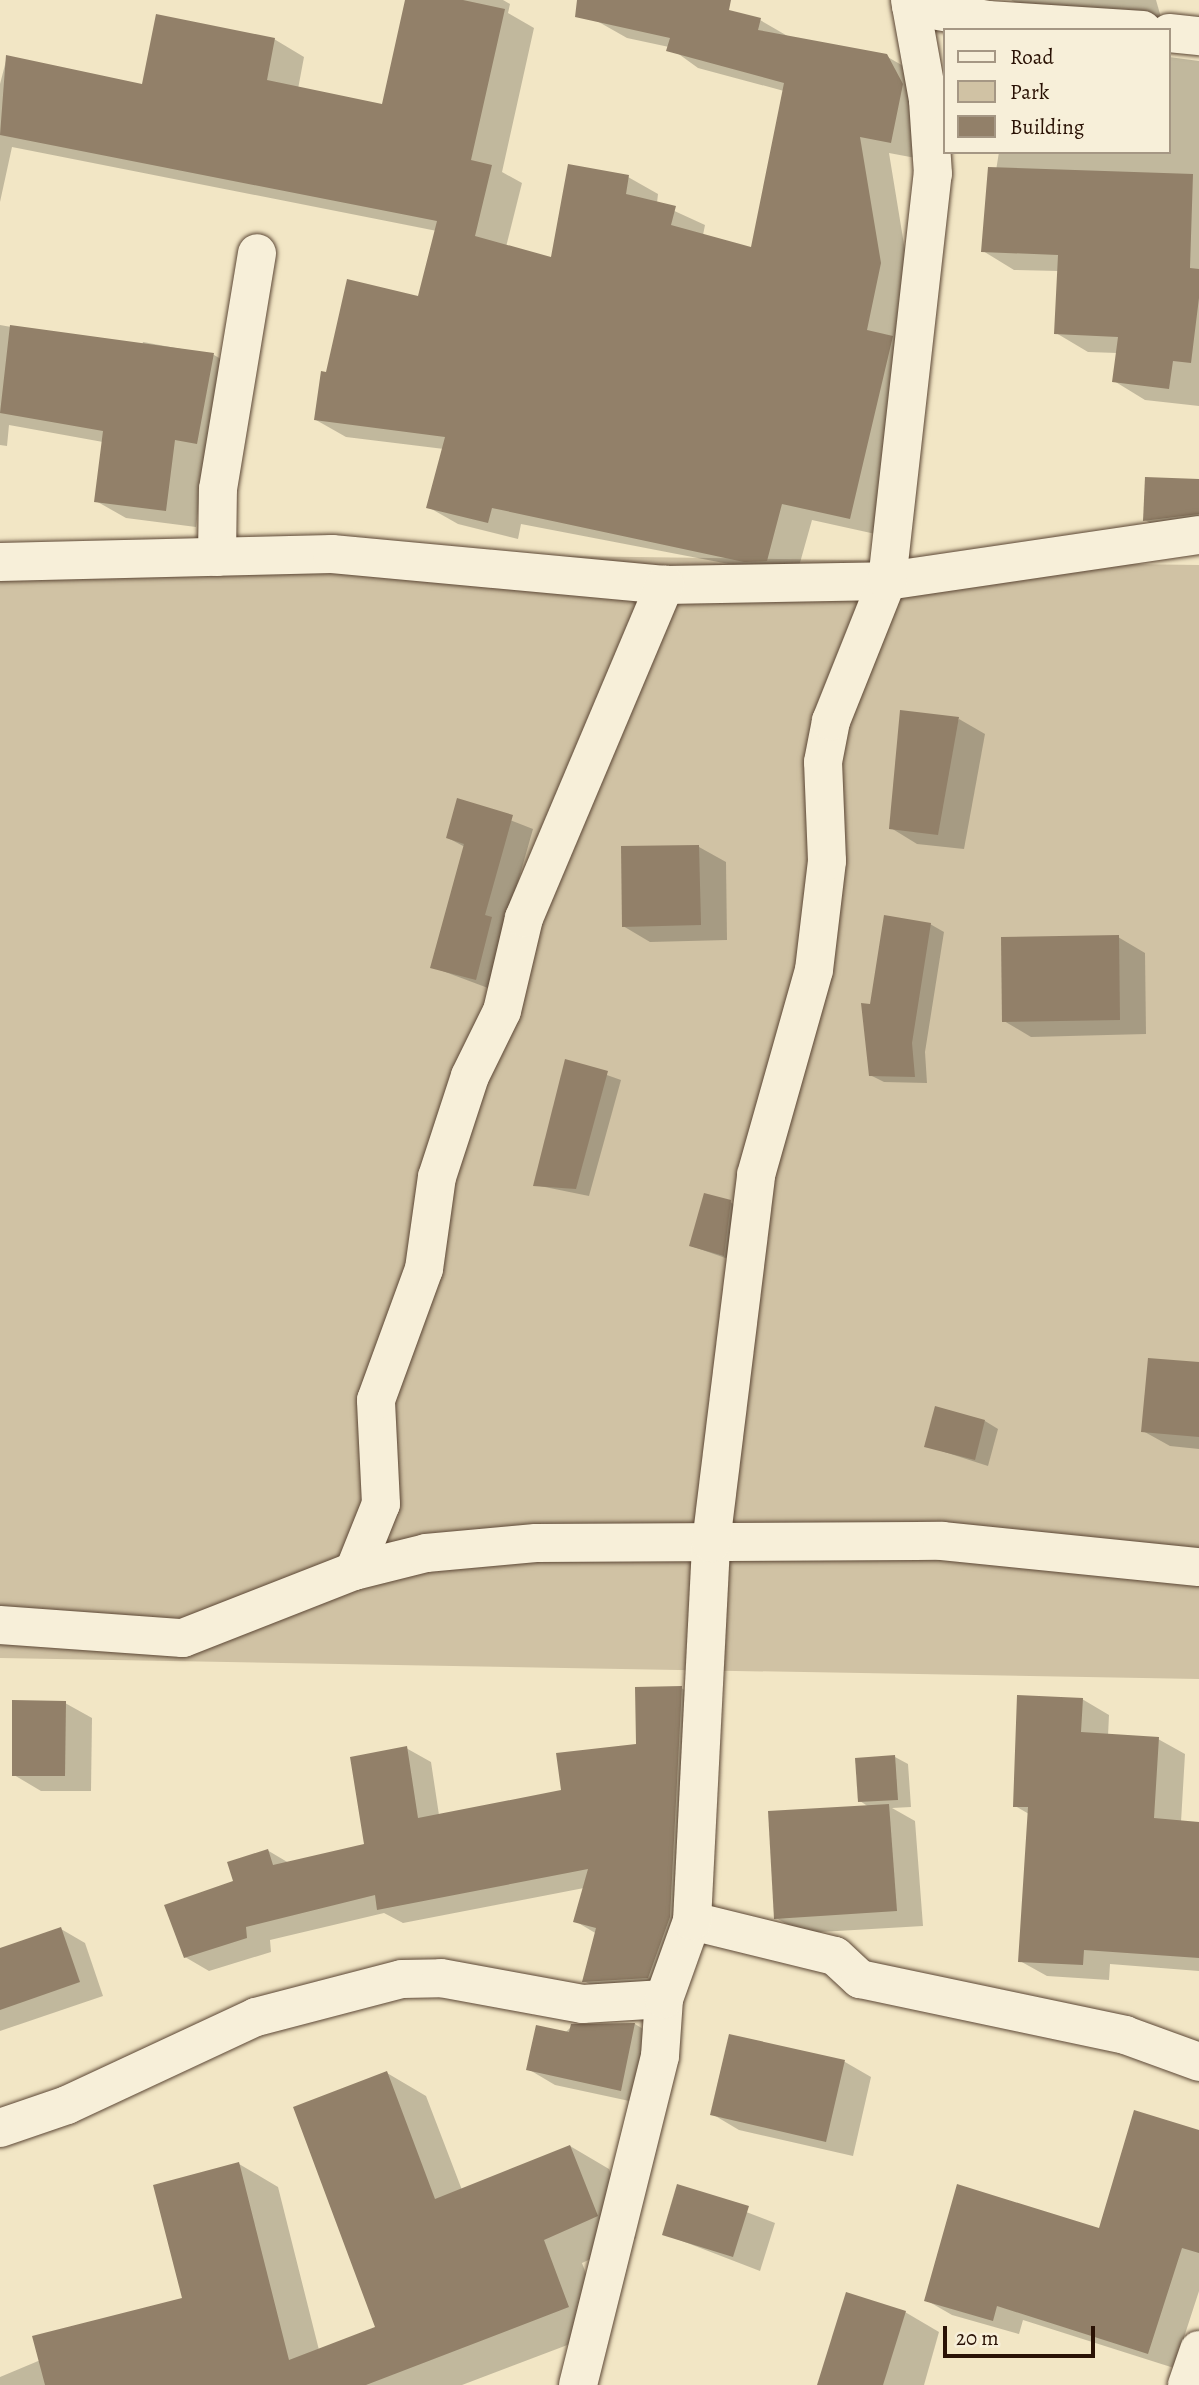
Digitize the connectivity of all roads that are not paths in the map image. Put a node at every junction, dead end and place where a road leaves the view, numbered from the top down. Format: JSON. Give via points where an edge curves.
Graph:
{"nodes":[{"id":1,"x":911,"y":3,"type":"edge"},
{"id":2,"x":1112,"y":28,"type":"edge"},
{"id":3,"x":1171,"y":33,"type":"edge"},
{"id":4,"x":1199,"y":36,"type":"edge"},
{"id":5,"x":257,"y":253,"type":"dead end"},
{"id":6,"x":1199,"y":535,"type":"edge"},
{"id":7,"x":217,"y":557,"type":"junction"},
{"id":8,"x":0,"y":562,"type":"edge"},
{"id":9,"x":887,"y":581,"type":"junction"},
{"id":10,"x":665,"y":585,"type":"junction"},
{"id":11,"x":381,"y":1504,"type":"junction"},
{"id":12,"x":711,"y":1543,"type":"junction"},
{"id":13,"x":426,"y":1553,"type":"junction"},
{"id":14,"x":1199,"y":1567,"type":"edge"},
{"id":15,"x":354,"y":1571,"type":"junction"},
{"id":16,"x":0,"y":1625,"type":"edge"},
{"id":17,"x":692,"y":1921,"type":"junction"},
{"id":18,"x":664,"y":1999,"type":"junction"},
{"id":19,"x":1199,"y":2062,"type":"edge"},
{"id":20,"x":0,"y":2128,"type":"edge"},
{"id":21,"x":1199,"y":2350,"type":"edge"},
{"id":22,"x":578,"y":2385,"type":"edge"},
{"id":23,"x":1187,"y":2385,"type":"edge"}],
"edges":[{"from":1,"to":2,"type":"street","via":[[988,20]]},
{"from":1,"to":9,"type":"street","via":[[933,174]]},
{"from":3,"to":4,"type":"street"},
{"from":5,"to":7,"type":"street","via":[[218,489]]},
{"from":6,"to":9,"type":"street"},
{"from":7,"to":8,"type":"street"},
{"from":7,"to":10,"type":"street","via":[[332,554]]},
{"from":9,"to":10,"type":"street"},
{"from":9,"to":12,"type":"street","via":[[831,721],[823,762],[827,861],[814,970],[756,1175]]},
{"from":10,"to":11,"type":"street","via":[[524,918],[502,1011],[470,1076],[437,1177],[424,1269],[376,1400]]},
{"from":11,"to":13,"type":"street"},
{"from":11,"to":15,"type":"street"},
{"from":12,"to":13,"type":"street","via":[[549,1543]]},
{"from":12,"to":14,"type":"street","via":[[942,1541]]},
{"from":12,"to":17,"type":"street"},
{"from":13,"to":15,"type":"street"},
{"from":15,"to":16,"type":"street","via":[[183,1637]]},
{"from":17,"to":18,"type":"street"},
{"from":17,"to":19,"type":"street","via":[[835,1956],[860,1979],[1125,2035]]},
{"from":18,"to":20,"type":"street","via":[[583,2004],[441,1978],[402,1979],[256,2017],[67,2105]]},
{"from":18,"to":22,"type":"street","via":[[660,2056]]},
{"from":21,"to":23,"type":"street"}]}
